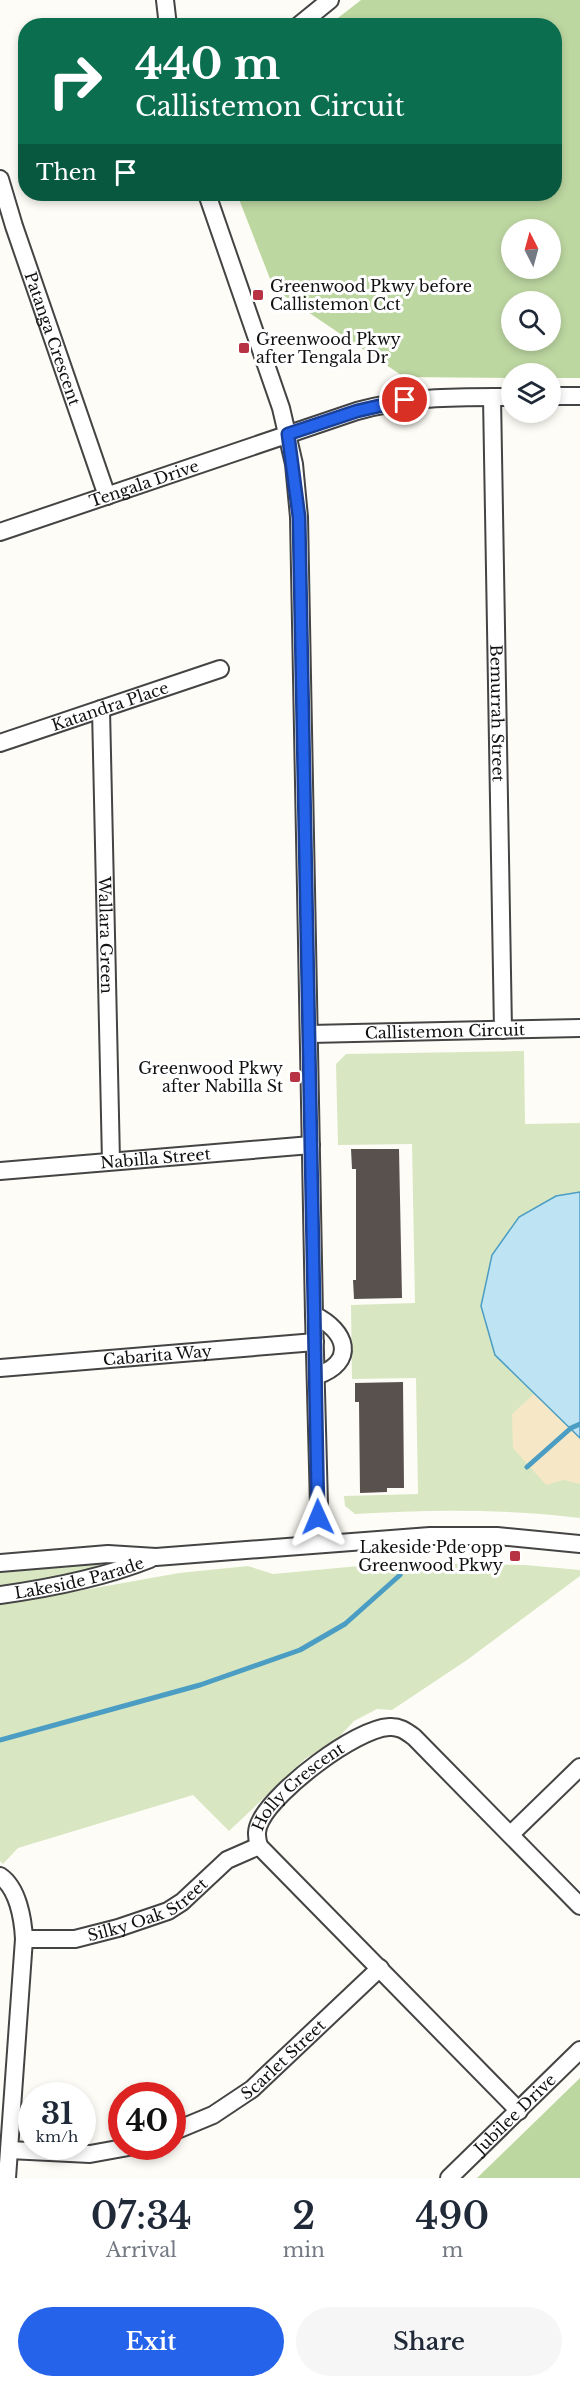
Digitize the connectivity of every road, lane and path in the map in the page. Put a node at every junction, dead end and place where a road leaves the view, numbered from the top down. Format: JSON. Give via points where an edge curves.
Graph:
{"nodes":[{"id":1,"x":165,"y":0,"type":"edge"},
{"id":2,"x":330,"y":0,"type":"edge"},
{"id":3,"x":167,"y":18,"type":"edge"},
{"id":4,"x":308,"y":18,"type":"edge"},
{"id":5,"x":0,"y":179,"type":"edge"},
{"id":6,"x":209,"y":201,"type":"edge"},
{"id":7,"x":561,"y":396,"type":"edge"},
{"id":8,"x":580,"y":396,"type":"edge"},
{"id":9,"x":492,"y":397,"type":"junction"},
{"id":10,"x":501,"y":397,"type":"edge"},
{"id":11,"x":288,"y":434,"type":"junction"},
{"id":12,"x":107,"y":496,"type":"junction"},
{"id":13,"x":0,"y":532,"type":"edge"},
{"id":14,"x":220,"y":669,"type":"dead end"},
{"id":15,"x":101,"y":709,"type":"junction"},
{"id":16,"x":0,"y":743,"type":"edge"},
{"id":17,"x":580,"y":1028,"type":"edge"},
{"id":18,"x":503,"y":1030,"type":"junction"},
{"id":19,"x":310,"y":1034,"type":"junction"},
{"id":20,"x":311,"y":1144,"type":"junction"},
{"id":21,"x":111,"y":1161,"type":"junction"},
{"id":22,"x":0,"y":1171,"type":"edge"},
{"id":23,"x":314,"y":1315,"type":"junction"},
{"id":24,"x":315,"y":1342,"type":"junction"},
{"id":25,"x":0,"y":1368,"type":"edge"},
{"id":26,"x":316,"y":1376,"type":"junction"},
{"id":27,"x":320,"y":1543,"type":"junction"},
{"id":28,"x":580,"y":1544,"type":"edge"},
{"id":29,"x":156,"y":1557,"type":"junction"},
{"id":30,"x":0,"y":1563,"type":"edge"},
{"id":31,"x":0,"y":1595,"type":"edge"},
{"id":32,"x":580,"y":1767,"type":"edge"},
{"id":33,"x":511,"y":1834,"type":"junction"},
{"id":34,"x":259,"y":1846,"type":"junction"},
{"id":35,"x":0,"y":1876,"type":"edge"},
{"id":36,"x":580,"y":1906,"type":"edge"},
{"id":37,"x":24,"y":1939,"type":"junction"},
{"id":38,"x":380,"y":1968,"type":"junction"},
{"id":39,"x":580,"y":2050,"type":"edge"},
{"id":40,"x":519,"y":2111,"type":"junction"},
{"id":41,"x":186,"y":2126,"type":"edge"},
{"id":42,"x":9,"y":2150,"type":"junction"},
{"id":43,"x":108,"y":2151,"type":"edge"},
{"id":44,"x":7,"y":2178,"type":"edge"},
{"id":45,"x":449,"y":2178,"type":"edge"}],
"edges":[{"from":1,"to":3,"type":"street"},
{"from":2,"to":4,"type":"street"},
{"from":5,"to":12,"type":"street","name":"Patanga Crescent"},
{"from":6,"to":11,"type":"street"},
{"from":7,"to":8,"type":"street"},
{"from":9,"to":10,"type":"street"},
{"from":9,"to":11,"type":"street","via":[[388,402]]},
{"from":9,"to":18,"type":"street","name":"Bemurrah Street"},
{"from":11,"to":12,"type":"street","name":"Tengala Drive"},
{"from":11,"to":19,"type":"street","via":[[299,517]]},
{"from":12,"to":13,"type":"street","name":"Tengala Drive"},
{"from":14,"to":15,"type":"street","name":"Katandra Place"},
{"from":15,"to":16,"type":"street","name":"Katandra Place"},
{"from":15,"to":21,"type":"street","name":"Wallara Green"},
{"from":17,"to":18,"type":"street","name":"Callistemon Circuit"},
{"from":18,"to":19,"type":"street","name":"Callistemon Circuit"},
{"from":19,"to":20,"type":"street"},
{"from":20,"to":21,"type":"street","name":"Nabilla Street"},
{"from":20,"to":23,"type":"street"},
{"from":21,"to":22,"type":"street","name":"Nabilla Street"},
{"from":23,"to":24,"type":"street"},
{"from":23,"to":26,"type":"street","via":[[333,1327],[343,1345],[339,1361]]},
{"from":24,"to":25,"type":"street","name":"Cabarita Way"},
{"from":24,"to":26,"type":"street"},
{"from":26,"to":27,"type":"street"},
{"from":27,"to":28,"type":"street","name":"Lakeside Parade","via":[[465,1535]]},
{"from":27,"to":29,"type":"street","name":"Lakeside Parade"},
{"from":29,"to":30,"type":"street","name":"Lakeside Parade","via":[[108,1554]]},
{"from":29,"to":31,"type":"street","name":"Lakeside Parade","via":[[86,1580]]},
{"from":32,"to":33,"type":"street"},
{"from":33,"to":34,"type":"street","name":"Holly Crescent","via":[[414,1737],[397,1727],[387,1727],[337,1749],[305,1773],[261,1818],[257,1827]]},
{"from":33,"to":36,"type":"street","name":"Holly Crescent"},
{"from":34,"to":37,"type":"street","name":"Silky Oak Street","via":[[227,1860],[168,1911],[75,1939]]},
{"from":34,"to":38,"type":"street","name":"Holly Crescent"},
{"from":35,"to":37,"type":"street","via":[[12,1888]]},
{"from":37,"to":42,"type":"street"},
{"from":38,"to":40,"type":"street","name":"Holly Crescent"},
{"from":38,"to":41,"type":"street","name":"Scarlet Street","via":[[252,2089],[213,2115]]},
{"from":39,"to":40,"type":"street","name":"Jubilee Drive"},
{"from":40,"to":45,"type":"street","name":"Jubilee Drive"},
{"from":42,"to":43,"type":"street","via":[[90,2154]]},
{"from":42,"to":44,"type":"street"}]}
